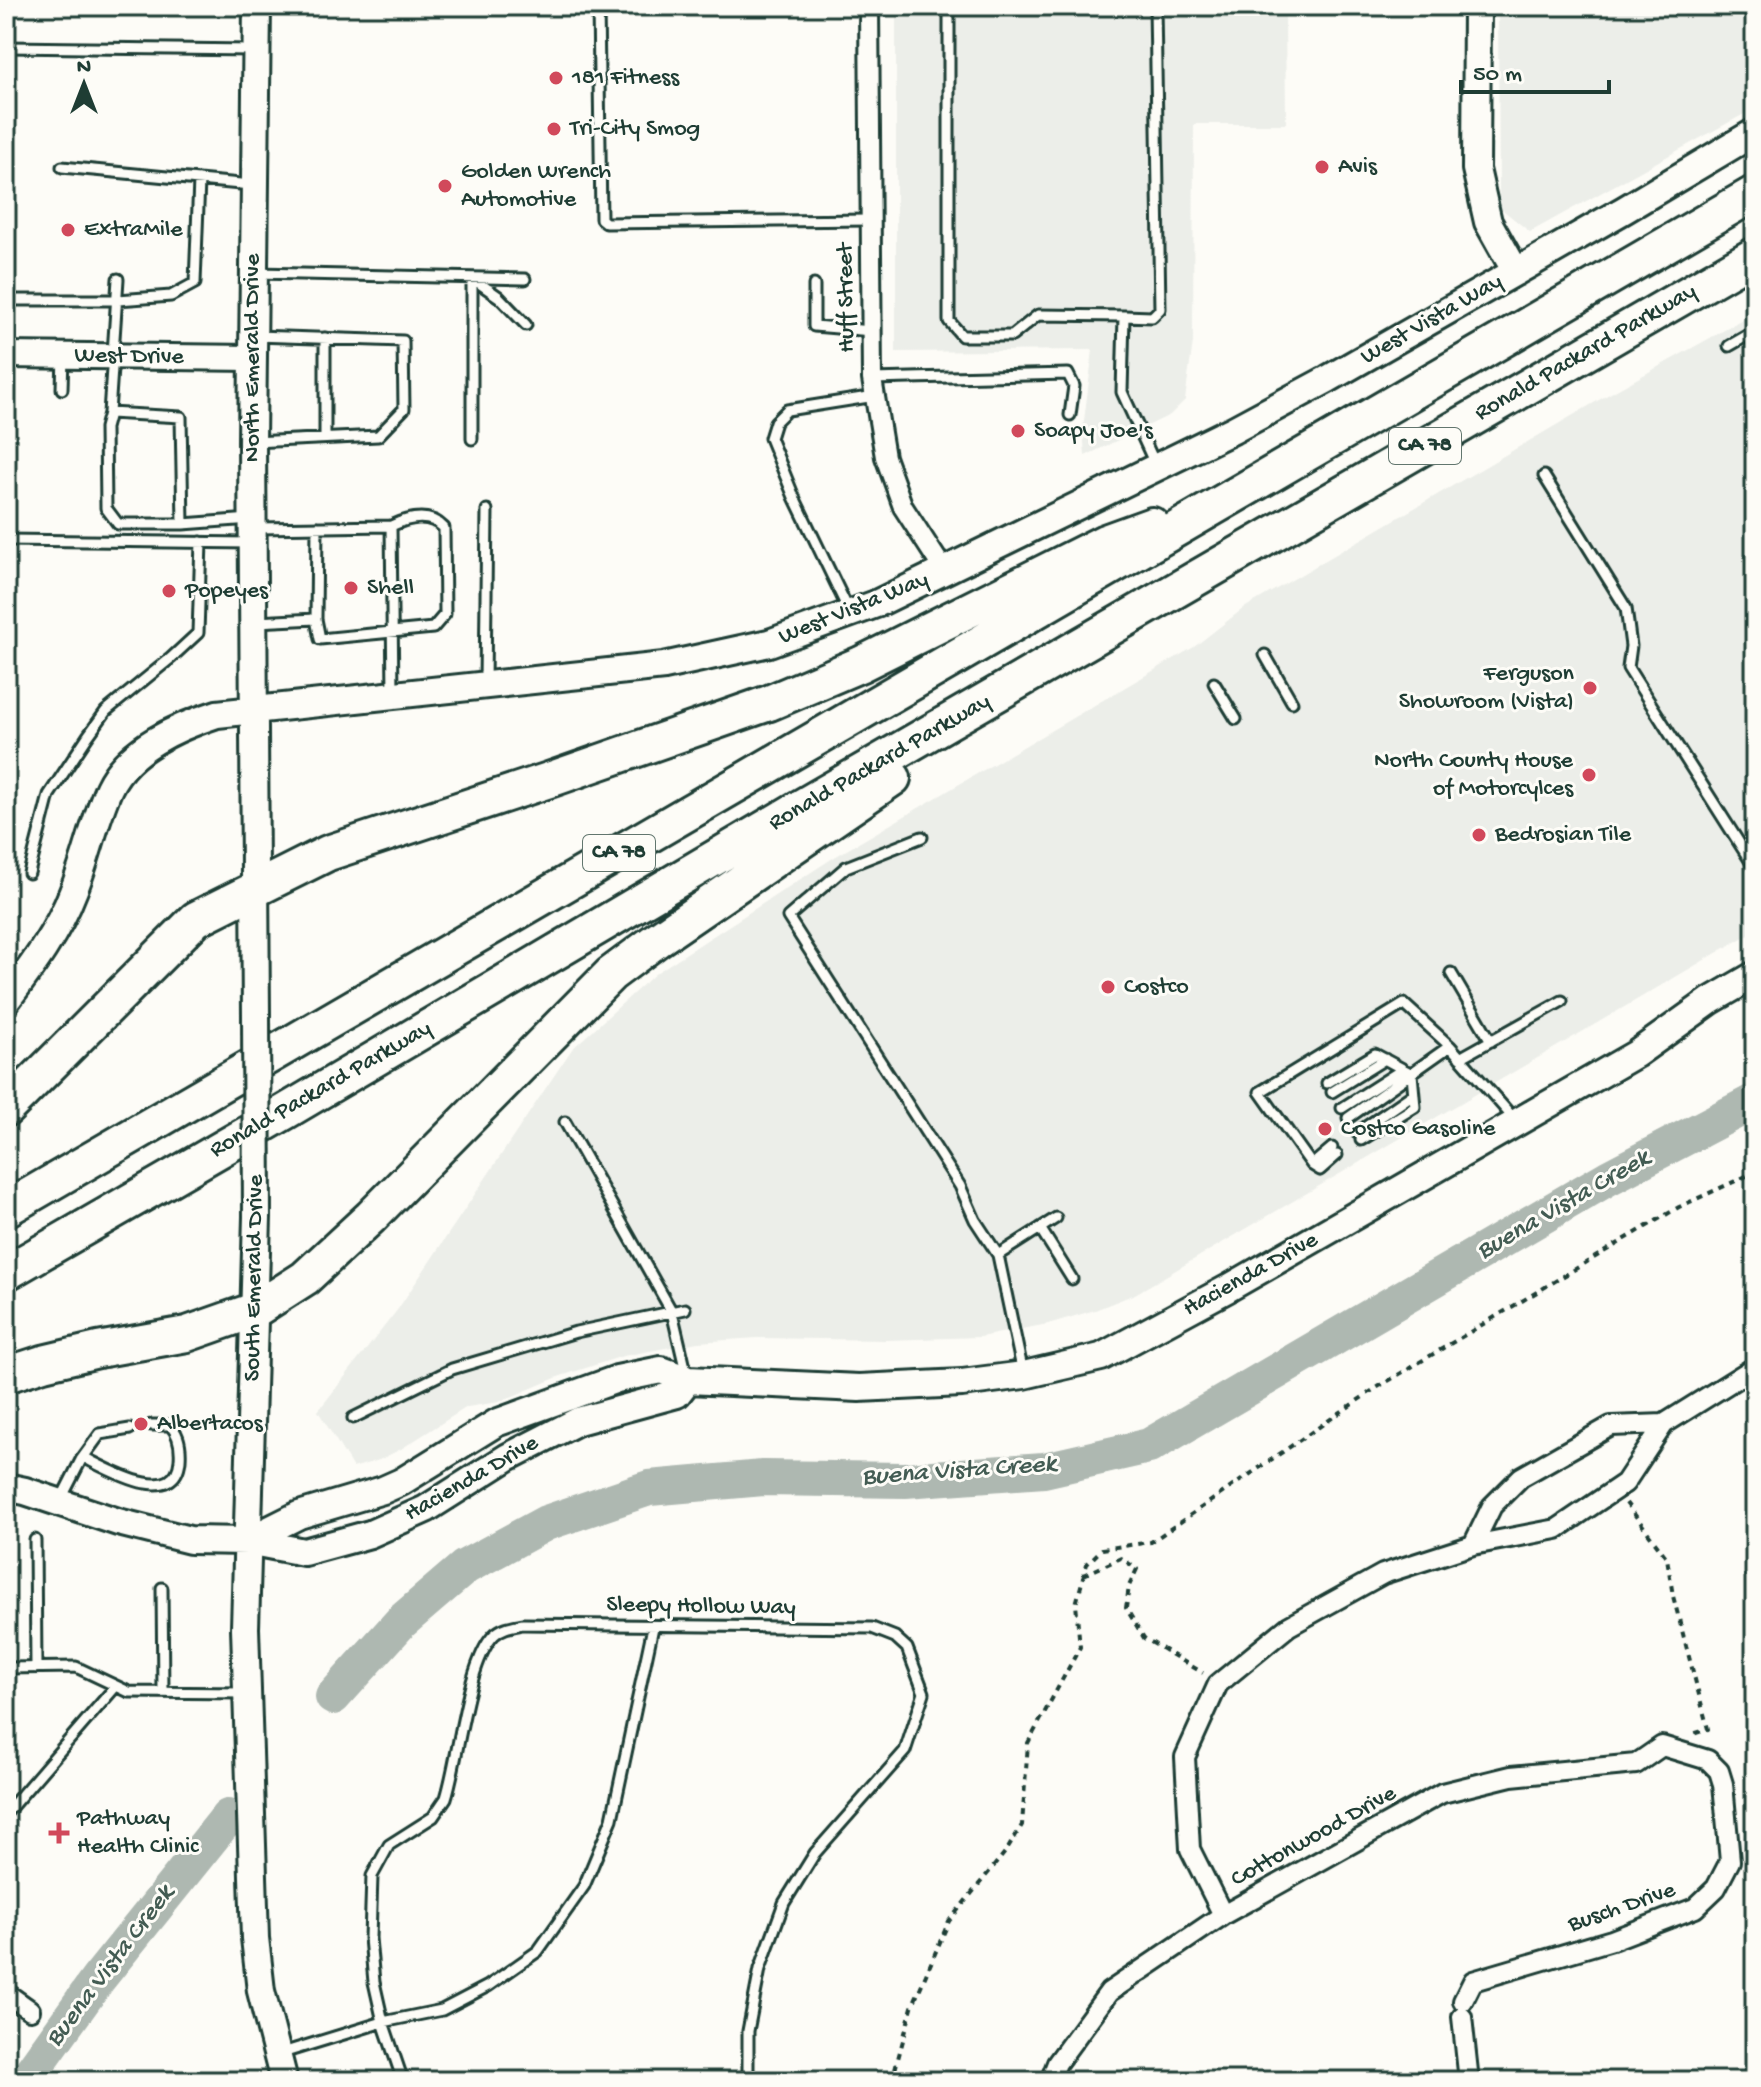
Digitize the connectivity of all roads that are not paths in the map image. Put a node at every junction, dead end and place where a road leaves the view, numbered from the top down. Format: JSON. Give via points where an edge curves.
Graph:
{"nodes":[{"id":1,"x":257,"y":6,"type":"edge"},
{"id":2,"x":598,"y":6,"type":"edge"},
{"id":3,"x":869,"y":6,"type":"edge"},
{"id":4,"x":949,"y":6,"type":"edge"},
{"id":5,"x":1155,"y":6,"type":"edge"},
{"id":6,"x":1477,"y":6,"type":"edge"},
{"id":7,"x":6,"y":47,"type":"edge"},
{"id":8,"x":256,"y":50,"type":"junction"},
{"id":9,"x":1755,"y":132,"type":"edge"},
{"id":10,"x":62,"y":167,"type":"dead end"},
{"id":11,"x":199,"y":180,"type":"junction"},
{"id":12,"x":254,"y":185,"type":"junction"},
{"id":13,"x":1755,"y":193,"type":"edge"},
{"id":14,"x":870,"y":220,"type":"junction"},
{"id":15,"x":1755,"y":255,"type":"edge"},
{"id":16,"x":1516,"y":272,"type":"junction"},
{"id":17,"x":253,"y":273,"type":"junction"},
{"id":18,"x":472,"y":278,"type":"junction"},
{"id":19,"x":118,"y":279,"type":"dead end"},
{"id":20,"x":525,"y":279,"type":"dead end"},
{"id":21,"x":814,"y":285,"type":"dead end"},
{"id":22,"x":118,"y":300,"type":"junction"},
{"id":23,"x":1124,"y":316,"type":"junction"},
{"id":24,"x":526,"y":325,"type":"dead end"},
{"id":25,"x":872,"y":331,"type":"junction"},
{"id":26,"x":1755,"y":331,"type":"edge"},
{"id":27,"x":6,"y":332,"type":"edge"},
{"id":28,"x":325,"y":338,"type":"junction"},
{"id":29,"x":1729,"y":346,"type":"dead end"},
{"id":30,"x":252,"y":347,"type":"junction"},
{"id":31,"x":6,"y":355,"type":"edge"},
{"id":32,"x":63,"y":356,"type":"junction"},
{"id":33,"x":114,"y":356,"type":"junction"},
{"id":34,"x":873,"y":387,"type":"junction"},
{"id":35,"x":62,"y":389,"type":"dead end"},
{"id":36,"x":109,"y":413,"type":"junction"},
{"id":37,"x":1070,"y":415,"type":"dead end"},
{"id":38,"x":325,"y":438,"type":"junction"},
{"id":39,"x":472,"y":439,"type":"dead end"},
{"id":40,"x":252,"y":442,"type":"junction"},
{"id":41,"x":1157,"y":467,"type":"junction"},
{"id":42,"x":1544,"y":476,"type":"dead end"},
{"id":43,"x":1232,"y":496,"type":"junction"},
{"id":44,"x":487,"y":510,"type":"dead end"},
{"id":45,"x":183,"y":524,"type":"junction"},
{"id":46,"x":391,"y":526,"type":"junction"},
{"id":47,"x":317,"y":527,"type":"junction"},
{"id":48,"x":253,"y":530,"type":"junction"},
{"id":49,"x":6,"y":540,"type":"edge"},
{"id":50,"x":201,"y":542,"type":"junction"},
{"id":51,"x":945,"y":572,"type":"junction"},
{"id":52,"x":850,"y":614,"type":"junction"},
{"id":53,"x":316,"y":619,"type":"junction"},
{"id":54,"x":254,"y":622,"type":"junction"},
{"id":55,"x":393,"y":633,"type":"junction"},
{"id":56,"x":1096,"y":638,"type":"junction"},
{"id":57,"x":1265,"y":655,"type":"dead end"},
{"id":58,"x":1214,"y":683,"type":"dead end"},
{"id":59,"x":485,"y":685,"type":"junction"},
{"id":60,"x":393,"y":695,"type":"junction"},
{"id":61,"x":1292,"y":702,"type":"dead end"},
{"id":62,"x":255,"y":711,"type":"junction"},
{"id":63,"x":1236,"y":719,"type":"dead end"},
{"id":64,"x":922,"y":837,"type":"dead end"},
{"id":65,"x":1755,"y":868,"type":"edge"},
{"id":66,"x":29,"y":873,"type":"dead end"},
{"id":67,"x":255,"y":890,"type":"junction"},
{"id":68,"x":1451,"y":973,"type":"dead end"},
{"id":69,"x":1755,"y":975,"type":"edge"},
{"id":70,"x":6,"y":1001,"type":"edge"},
{"id":71,"x":1562,"y":1001,"type":"dead end"},
{"id":72,"x":1491,"y":1041,"type":"junction"},
{"id":73,"x":1450,"y":1046,"type":"junction"},
{"id":74,"x":1460,"y":1058,"type":"junction"},
{"id":75,"x":1407,"y":1072,"type":"junction"},
{"id":76,"x":1330,"y":1088,"type":"dead end"},
{"id":77,"x":1342,"y":1108,"type":"dead end"},
{"id":78,"x":6,"y":1109,"type":"edge"},
{"id":79,"x":1348,"y":1118,"type":"dead end"},
{"id":80,"x":565,"y":1122,"type":"dead end"},
{"id":81,"x":1518,"y":1122,"type":"junction"},
{"id":82,"x":1359,"y":1136,"type":"dead end"},
{"id":83,"x":1335,"y":1152,"type":"dead end"},
{"id":84,"x":6,"y":1209,"type":"edge"},
{"id":85,"x":1056,"y":1218,"type":"dead end"},
{"id":86,"x":1040,"y":1228,"type":"junction"},
{"id":87,"x":998,"y":1255,"type":"junction"},
{"id":88,"x":6,"y":1273,"type":"edge"},
{"id":89,"x":1072,"y":1279,"type":"dead end"},
{"id":90,"x":685,"y":1309,"type":"dead end"},
{"id":91,"x":255,"y":1310,"type":"junction"},
{"id":92,"x":672,"y":1312,"type":"junction"},
{"id":93,"x":1755,"y":1367,"type":"edge"},
{"id":94,"x":6,"y":1375,"type":"edge"},
{"id":95,"x":1024,"y":1375,"type":"junction"},
{"id":96,"x":688,"y":1380,"type":"junction"},
{"id":97,"x":353,"y":1418,"type":"dead end"},
{"id":98,"x":1664,"y":1424,"type":"junction"},
{"id":99,"x":151,"y":1425,"type":"dead end"},
{"id":100,"x":130,"y":1429,"type":"dead end"},
{"id":101,"x":83,"y":1457,"type":"junction"},
{"id":102,"x":6,"y":1487,"type":"edge"},
{"id":103,"x":59,"y":1502,"type":"junction"},
{"id":104,"x":35,"y":1540,"type":"dead end"},
{"id":105,"x":247,"y":1541,"type":"junction"},
{"id":106,"x":1473,"y":1545,"type":"junction"},
{"id":107,"x":162,"y":1588,"type":"dead end"},
{"id":108,"x":653,"y":1627,"type":"junction"},
{"id":109,"x":6,"y":1668,"type":"edge"},
{"id":110,"x":36,"y":1668,"type":"junction"},
{"id":111,"x":116,"y":1686,"type":"junction"},
{"id":112,"x":163,"y":1692,"type":"junction"},
{"id":113,"x":248,"y":1694,"type":"junction"},
{"id":114,"x":1662,"y":1746,"type":"joint"},
{"id":115,"x":6,"y":1813,"type":"edge"},
{"id":116,"x":1223,"y":1915,"type":"junction"},
{"id":117,"x":6,"y":1993,"type":"edge"},
{"id":118,"x":30,"y":2010,"type":"dead end"},
{"id":119,"x":383,"y":2022,"type":"junction"},
{"id":120,"x":276,"y":2055,"type":"junction"},
{"id":121,"x":284,"y":2081,"type":"edge"},
{"id":122,"x":403,"y":2081,"type":"edge"},
{"id":123,"x":748,"y":2081,"type":"edge"},
{"id":124,"x":1050,"y":2081,"type":"edge"},
{"id":125,"x":1469,"y":2081,"type":"edge"}],
"edges":[{"from":1,"to":8,"type":"main road","name":"North Emerald Drive"},
{"from":2,"to":14,"type":"lane","via":[[601,219],[606,223]]},
{"from":3,"to":14,"type":"street","name":"Huff Street"},
{"from":4,"to":23,"type":"lane","via":[[949,321],[962,336],[1012,336],[1038,315]]},
{"from":5,"to":23,"type":"lane","via":[[1160,309],[1152,317]]},
{"from":6,"to":16,"type":"main road","via":[[1476,169],[1488,222]]},
{"from":7,"to":8,"type":"lane"},
{"from":8,"to":12,"type":"main road","name":"North Emerald Drive"},
{"from":9,"to":16,"type":"main road","name":"West Vista Way"},
{"from":10,"to":11,"type":"lane"},
{"from":11,"to":12,"type":"lane"},
{"from":11,"to":22,"type":"lane","via":[[195,283],[171,296]]},
{"from":12,"to":17,"type":"main road","name":"North Emerald Drive"},
{"from":13,"to":43,"type":"highway","number":"CA 78"},
{"from":14,"to":25,"type":"street","name":"Huff Street"},
{"from":15,"to":56,"type":"highway","name":"Ronald Packard Parkway","number":"CA 78"},
{"from":16,"to":41,"type":"main road","name":"West Vista Way","via":[[1328,379]]},
{"from":17,"to":18,"type":"lane"},
{"from":17,"to":30,"type":"main road","name":"North Emerald Drive"},
{"from":18,"to":20,"type":"lane"},
{"from":18,"to":24,"type":"lane"},
{"from":18,"to":39,"type":"lane"},
{"from":19,"to":22,"type":"lane"},
{"from":21,"to":25,"type":"lane","via":[[814,326]]},
{"from":22,"to":27,"type":"lane","via":[[10,300]]},
{"from":22,"to":33,"type":"lane"},
{"from":23,"to":41,"type":"lane","via":[[1122,392]]},
{"from":25,"to":34,"type":"street","name":"Huff Street"},
{"from":26,"to":29,"type":"lane"},
{"from":28,"to":30,"type":"lane"},
{"from":28,"to":38,"type":"lane"},
{"from":28,"to":38,"type":"lane","via":[[403,341],[404,382],[404,409],[378,436]]},
{"from":30,"to":33,"type":"street","name":"West Drive"},
{"from":30,"to":40,"type":"main road","name":"North Emerald Drive"},
{"from":31,"to":32,"type":"street","name":"West Drive"},
{"from":32,"to":33,"type":"street","name":"West Drive"},
{"from":32,"to":35,"type":"lane"},
{"from":33,"to":36,"type":"lane"},
{"from":34,"to":37,"type":"lane","via":[[1068,374],[1074,386]]},
{"from":34,"to":51,"type":"street","name":"Huff Street","via":[[885,457],[903,507]]},
{"from":34,"to":52,"type":"lane","via":[[787,410],[775,422],[770,438]]},
{"from":36,"to":45,"type":"lane","via":[[181,417]]},
{"from":36,"to":45,"type":"lane","via":[[106,508],[118,524]]},
{"from":38,"to":40,"type":"lane"},
{"from":40,"to":48,"type":"main road","name":"North Emerald Drive"},
{"from":41,"to":51,"type":"main road","name":"West Vista Way"},
{"from":42,"to":65,"type":"lane","via":[[1626,608],[1628,668]]},
{"from":43,"to":67,"type":"highway","via":[[1105,542],[861,664],[769,703],[328,853]]},
{"from":43,"to":84,"type":"highway","number":"CA 78"},
{"from":44,"to":59,"type":"lane"},
{"from":45,"to":48,"type":"lane"},
{"from":46,"to":47,"type":"lane"},
{"from":46,"to":55,"type":"lane"},
{"from":46,"to":55,"type":"lane","via":[[411,517],[437,521],[444,528],[445,614],[433,628]]},
{"from":47,"to":48,"type":"lane"},
{"from":47,"to":53,"type":"lane"},
{"from":48,"to":50,"type":"lane"},
{"from":48,"to":54,"type":"main road","name":"North Emerald Drive"},
{"from":49,"to":50,"type":"lane"},
{"from":50,"to":66,"type":"lane","via":[[198,633],[106,711],[88,736],[49,795]]},
{"from":51,"to":52,"type":"main road","name":"West Vista Way"},
{"from":52,"to":59,"type":"main road","name":"West Vista Way","via":[[769,643],[664,666]]},
{"from":53,"to":54,"type":"lane"},
{"from":53,"to":55,"type":"lane","via":[[320,639]]},
{"from":54,"to":62,"type":"main road","name":"North Emerald Drive"},
{"from":55,"to":60,"type":"lane"},
{"from":56,"to":88,"type":"highway","name":"Ronald Packard Parkway","number":"CA 78"},
{"from":56,"to":91,"type":"highway","via":[[611,974],[371,1217],[305,1278]]},
{"from":57,"to":61,"type":"lane"},
{"from":58,"to":63,"type":"lane"},
{"from":59,"to":60,"type":"main road","name":"West Vista Way"},
{"from":60,"to":62,"type":"main road","name":"West Vista Way"},
{"from":62,"to":67,"type":"main road","name":"South Emerald Drive"},
{"from":62,"to":70,"type":"main road","name":"West Vista Way","via":[[217,714],[186,724],[129,760],[110,787],[72,895]]},
{"from":64,"to":87,"type":"lane","via":[[846,867],[788,917],[960,1186]]},
{"from":67,"to":78,"type":"highway","via":[[196,919]]},
{"from":67,"to":91,"type":"main road","name":"South Emerald Drive","bridge":true},
{"from":68,"to":72,"type":"lane"},
{"from":69,"to":81,"type":"main road","name":"Hacienda Drive","via":[[1636,1054]]},
{"from":71,"to":72,"type":"lane"},
{"from":72,"to":74,"type":"lane"},
{"from":73,"to":74,"type":"lane"},
{"from":73,"to":75,"type":"lane"},
{"from":73,"to":83,"type":"lane","via":[[1404,1004],[1260,1092],[1285,1117],[1312,1165]]},
{"from":74,"to":81,"type":"lane"},
{"from":75,"to":76,"type":"lane","via":[[1385,1059]]},
{"from":75,"to":77,"type":"lane"},
{"from":75,"to":79,"type":"lane"},
{"from":75,"to":82,"type":"lane","via":[[1412,1095]]},
{"from":80,"to":92,"type":"lane"},
{"from":81,"to":95,"type":"main road","name":"Hacienda Drive","via":[[1101,1357]]},
{"from":85,"to":86,"type":"lane"},
{"from":86,"to":87,"type":"lane"},
{"from":86,"to":89,"type":"lane"},
{"from":87,"to":95,"type":"lane"},
{"from":90,"to":92,"type":"lane"},
{"from":91,"to":94,"type":"highway","via":[[187,1334],[84,1353]]},
{"from":91,"to":105,"type":"main road","name":"South Emerald Drive"},
{"from":92,"to":96,"type":"lane"},
{"from":92,"to":97,"type":"lane","via":[[576,1332],[452,1369]]},
{"from":93,"to":98,"type":"street"},
{"from":95,"to":96,"type":"main road","name":"Hacienda Drive","via":[[859,1388]]},
{"from":96,"to":105,"type":"main road","name":"Hacienda Drive","via":[[661,1370],[617,1379],[496,1423],[392,1486],[305,1512]]},
{"from":96,"to":105,"type":"main road","name":"Hacienda Drive","via":[[677,1394],[578,1421],[426,1509],[370,1534],[304,1552]]},
{"from":98,"to":106,"type":"street","via":[[1625,1483],[1557,1529]]},
{"from":98,"to":106,"type":"street","via":[[1611,1426],[1521,1477],[1492,1506]]},
{"from":99,"to":101,"type":"lane","via":[[170,1425],[178,1437],[178,1469],[164,1483],[116,1474]]},
{"from":100,"to":101,"type":"lane","via":[[100,1434]]},
{"from":101,"to":103,"type":"lane"},
{"from":102,"to":103,"type":"main road","name":"Hacienda Drive"},
{"from":103,"to":105,"type":"main road","name":"Hacienda Drive","via":[[190,1540]]},
{"from":104,"to":110,"type":"lane"},
{"from":105,"to":113,"type":"main road","name":"South Emerald Drive"},
{"from":106,"to":116,"type":"street","via":[[1383,1574],[1289,1626],[1220,1683],[1185,1757],[1190,1849]]},
{"from":107,"to":112,"type":"lane"},
{"from":108,"to":119,"type":"lane","via":[[612,1819],[584,1886],[538,1951],[488,1986],[442,2010]]},
{"from":108,"to":119,"type":"lane","name":"Sleepy Hollow Way","via":[[523,1624],[494,1635],[477,1660],[446,1798],[433,1817],[389,1845],[372,1876],[370,1938]]},
{"from":108,"to":123,"type":"lane","name":"Sleepy Hollow Way","via":[[872,1628],[907,1648],[924,1693],[905,1751],[815,1853],[784,1903],[760,1969],[748,2031]]},
{"from":109,"to":110,"type":"lane"},
{"from":110,"to":111,"type":"lane","via":[[76,1667]]},
{"from":111,"to":112,"type":"lane","via":[[129,1692]]},
{"from":111,"to":115,"type":"lane"},
{"from":112,"to":113,"type":"lane"},
{"from":113,"to":120,"type":"main road","name":"South Emerald Drive","via":[[255,1938]]},
{"from":114,"to":116,"type":"street","name":"Cottonwood Drive","via":[[1636,1764],[1511,1776],[1442,1793]]},
{"from":114,"to":125,"type":"street","name":"Busch Drive","via":[[1708,1760],[1719,1771],[1730,1861],[1716,1888],[1695,1908],[1612,1940],[1473,1981],[1462,2009]]},
{"from":116,"to":124,"type":"street","name":"Cottonwood Drive","via":[[1109,1992],[1057,2063]]},
{"from":117,"to":118,"type":"street"},
{"from":119,"to":120,"type":"lane"},
{"from":119,"to":122,"type":"lane","name":"Sleepy Hollow Way"},
{"from":120,"to":121,"type":"main road","name":"South Emerald Drive"}]}
